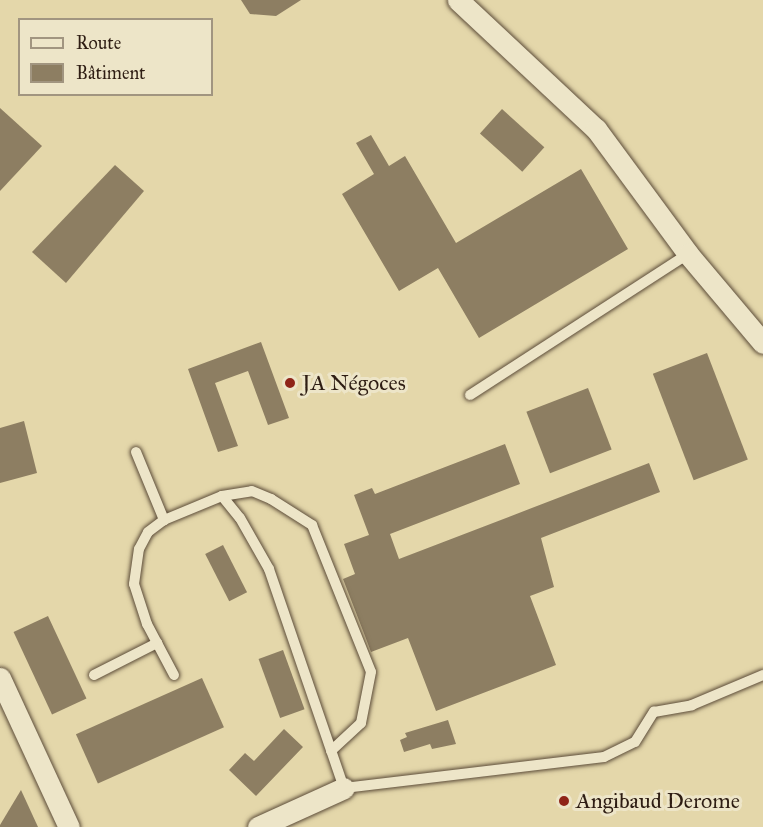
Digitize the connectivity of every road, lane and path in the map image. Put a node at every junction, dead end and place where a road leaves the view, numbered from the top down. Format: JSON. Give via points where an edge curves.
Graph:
{"nodes":[{"id":1,"x":458,"y":0,"type":"edge"},
{"id":2,"x":688,"y":254,"type":"junction"},
{"id":3,"x":763,"y":343,"type":"edge"},
{"id":4,"x":470,"y":395,"type":"dead end"},
{"id":5,"x":136,"y":453,"type":"dead end"},
{"id":6,"x":222,"y":496,"type":"junction"},
{"id":7,"x":164,"y":520,"type":"junction"},
{"id":8,"x":157,"y":643,"type":"junction"},
{"id":9,"x":94,"y":675,"type":"dead end"},
{"id":10,"x":174,"y":675,"type":"dead end"},
{"id":11,"x":763,"y":675,"type":"edge"},
{"id":12,"x":0,"y":678,"type":"edge"},
{"id":13,"x":331,"y":751,"type":"junction"},
{"id":14,"x":344,"y":788,"type":"junction"},
{"id":15,"x":69,"y":827,"type":"edge"},
{"id":16,"x":258,"y":827,"type":"edge"}],
"edges":[{"from":1,"to":2,"type":"street","via":[[596,129]]},
{"from":2,"to":3,"type":"street"},
{"from":2,"to":4,"type":"lane"},
{"from":5,"to":7,"type":"lane"},
{"from":6,"to":7,"type":"lane"},
{"from":6,"to":13,"type":"lane","via":[[240,518],[269,569]]},
{"from":6,"to":13,"type":"lane","via":[[252,491],[271,499],[312,525],[323,543],[371,672],[361,723]]},
{"from":7,"to":8,"type":"lane","via":[[148,532],[134,569],[135,584]]},
{"from":8,"to":9,"type":"lane"},
{"from":8,"to":10,"type":"lane"},
{"from":11,"to":14,"type":"lane","via":[[692,705],[654,712],[635,742],[604,758]]},
{"from":12,"to":15,"type":"street"},
{"from":13,"to":14,"type":"lane"},
{"from":14,"to":16,"type":"street"}]}
